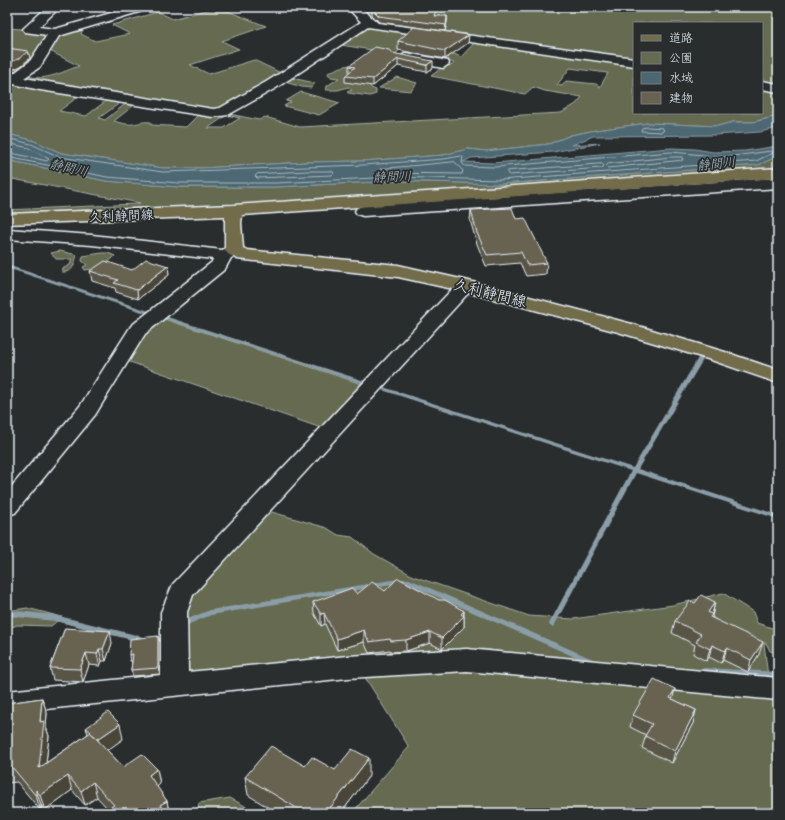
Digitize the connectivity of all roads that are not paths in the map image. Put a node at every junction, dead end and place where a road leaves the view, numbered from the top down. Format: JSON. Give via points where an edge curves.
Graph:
{"nodes":[{"id":1,"x":54,"y":7,"type":"edge"},
{"id":2,"x":145,"y":7,"type":"edge"},
{"id":3,"x":353,"y":7,"type":"edge"},
{"id":4,"x":369,"y":23,"type":"junction"},
{"id":5,"x":413,"y":31,"type":"junction"},
{"id":6,"x":55,"y":33,"type":"junction"},
{"id":7,"x":633,"y":62,"type":"edge"},
{"id":8,"x":443,"y":64,"type":"dead end"},
{"id":9,"x":763,"y":85,"type":"edge"},
{"id":10,"x":778,"y":88,"type":"edge"},
{"id":11,"x":778,"y":173,"type":"edge"},
{"id":12,"x":778,"y":183,"type":"edge"},
{"id":13,"x":234,"y":210,"type":"junction"},
{"id":14,"x":363,"y":211,"type":"dead end"},
{"id":15,"x":7,"y":219,"type":"edge"},
{"id":16,"x":7,"y":234,"type":"edge"},
{"id":17,"x":229,"y":252,"type":"junction"},
{"id":18,"x":465,"y":286,"type":"junction"},
{"id":19,"x":778,"y":377,"type":"edge"},
{"id":20,"x":7,"y":507,"type":"edge"},
{"id":21,"x":175,"y":685,"type":"junction"},
{"id":22,"x":778,"y":689,"type":"edge"},
{"id":23,"x":7,"y":702,"type":"edge"}],
"edges":[{"from":1,"to":6,"type":"street","via":[[29,29]]},
{"from":2,"to":6,"type":"street"},
{"from":3,"to":4,"type":"street"},
{"from":4,"to":5,"type":"street"},
{"from":4,"to":6,"type":"street","via":[[360,26],[244,101],[223,112],[213,113],[14,80],[35,64]]},
{"from":5,"to":7,"type":"street"},
{"from":5,"to":8,"type":"street","via":[[396,55]]},
{"from":9,"to":10,"type":"street"},
{"from":11,"to":13,"type":"main road","name":"久利静間線"},
{"from":12,"to":14,"type":"street"},
{"from":13,"to":15,"type":"main road","name":"久利静間線"},
{"from":13,"to":17,"type":"main road"},
{"from":16,"to":17,"type":"street"},
{"from":17,"to":18,"type":"main road","name":"久利静間線","via":[[398,271]]},
{"from":17,"to":20,"type":"street","via":[[219,265],[138,330],[88,410]]},
{"from":18,"to":19,"type":"main road","name":"久利静間線","via":[[625,328]]},
{"from":18,"to":21,"type":"street","via":[[182,591],[174,612]]},
{"from":21,"to":22,"type":"street","via":[[348,667],[467,660]]},
{"from":21,"to":23,"type":"street"}]}
